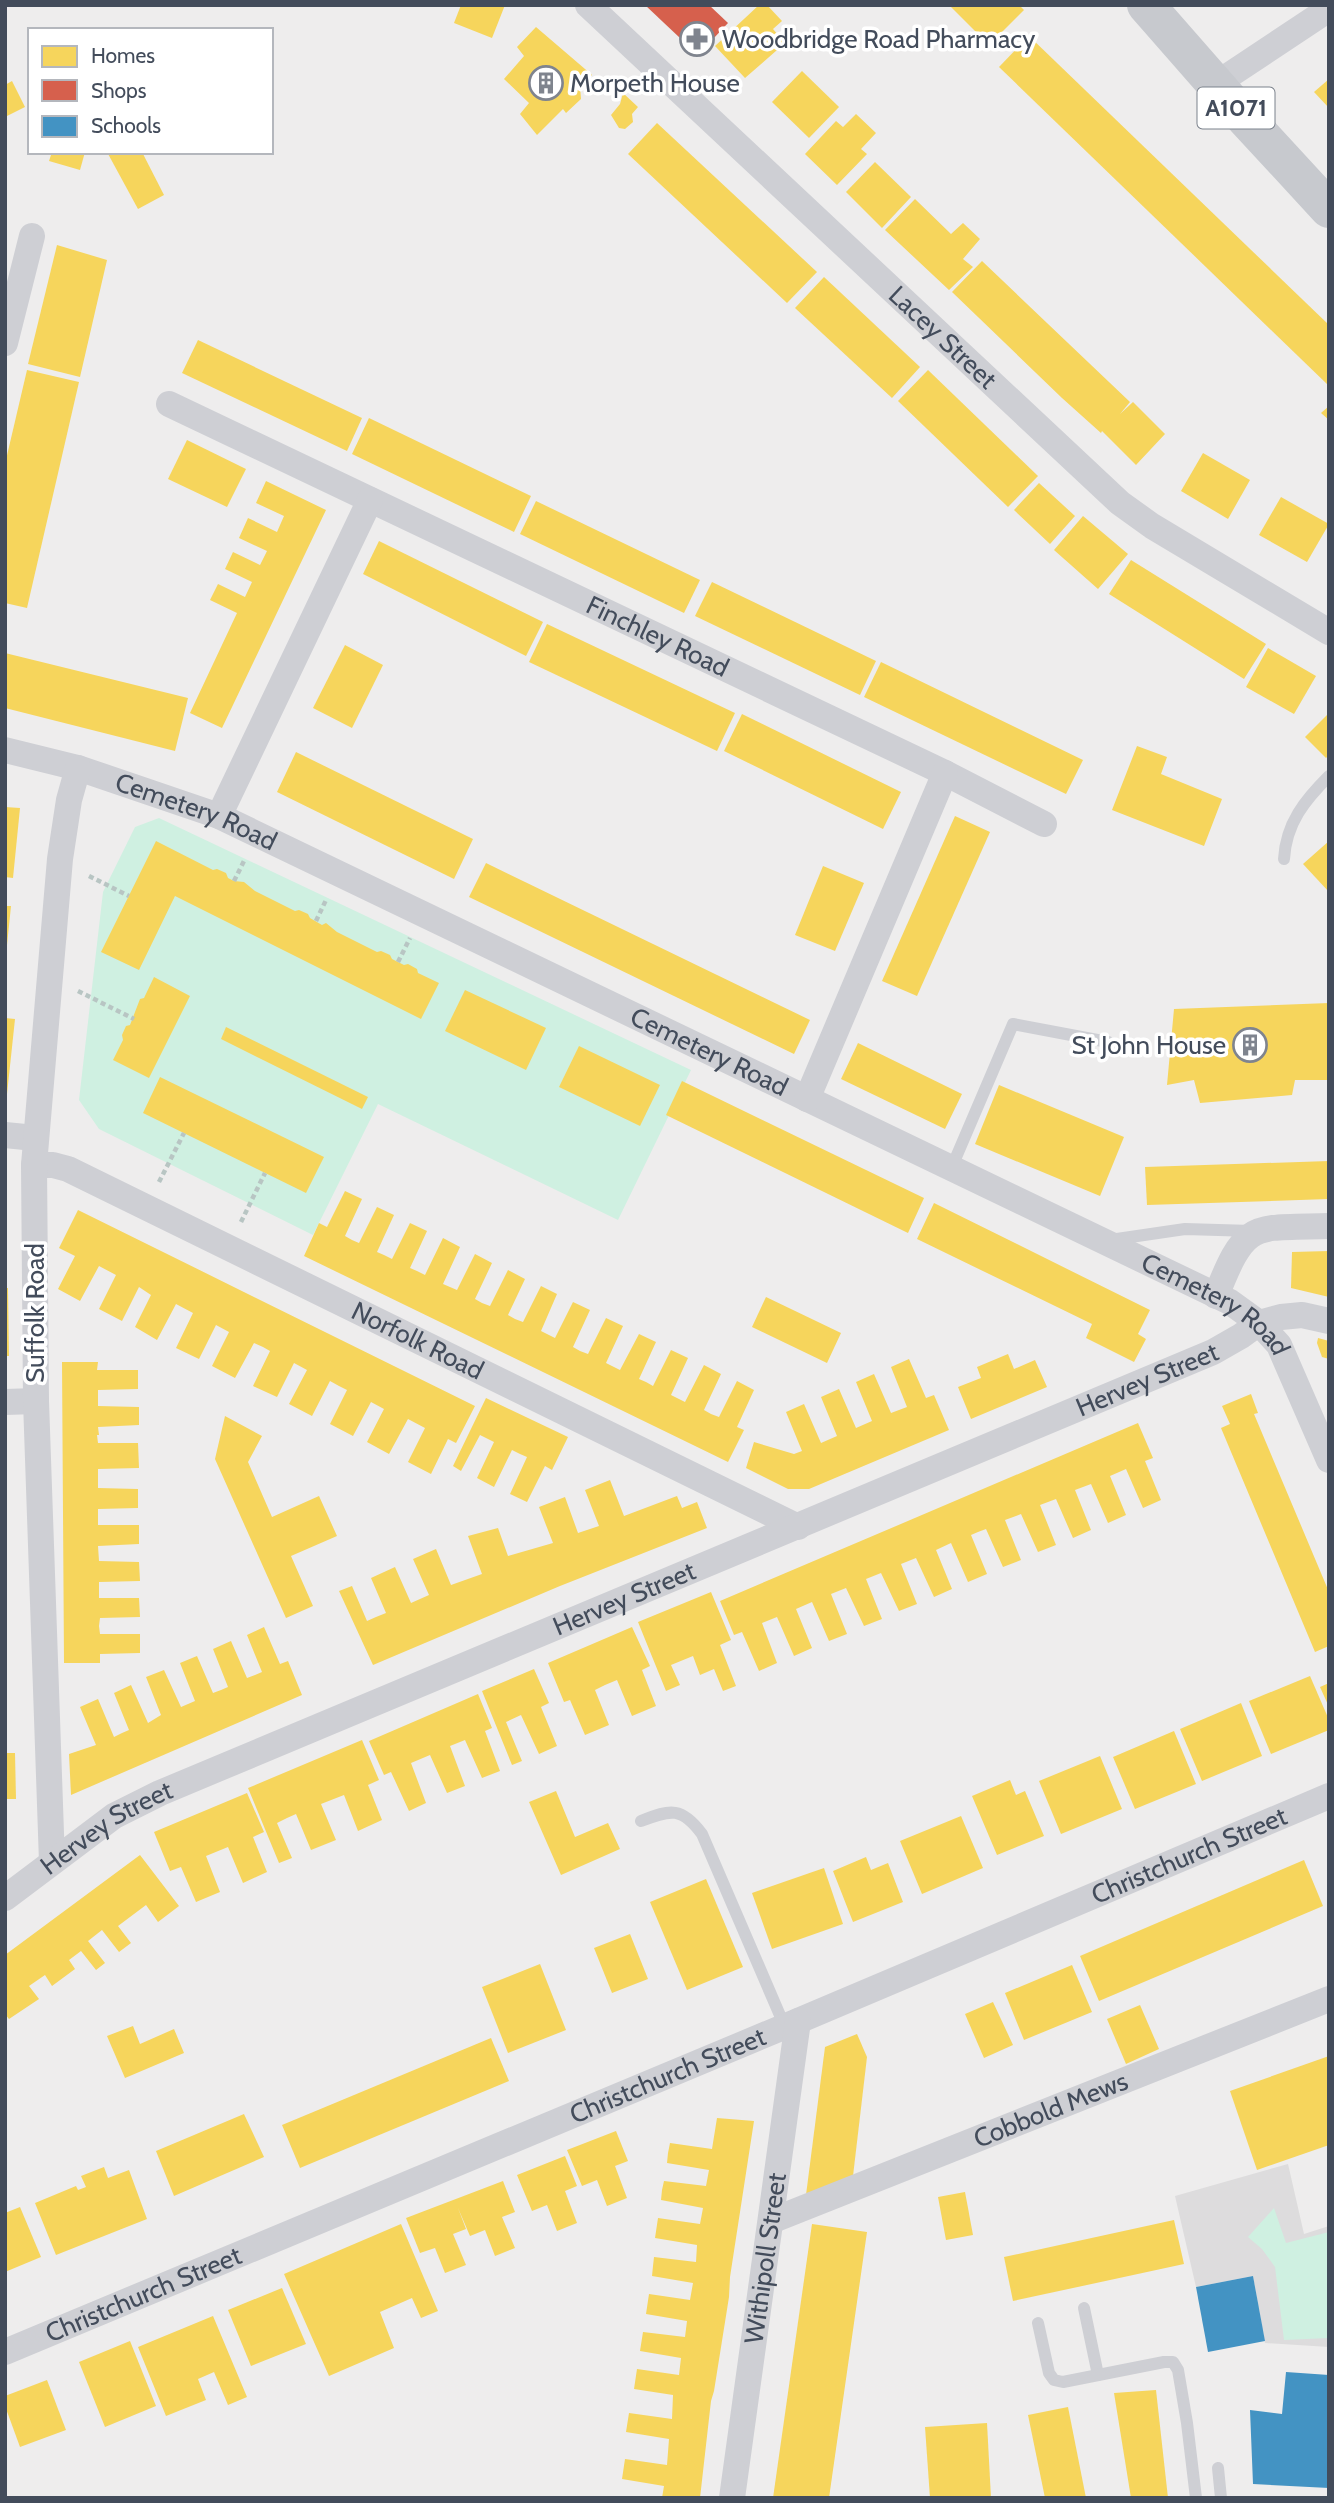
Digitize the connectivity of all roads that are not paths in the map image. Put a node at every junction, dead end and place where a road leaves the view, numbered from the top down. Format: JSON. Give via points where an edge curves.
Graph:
{"nodes":[{"id":1,"x":588,"y":5,"type":"edge"},
{"id":2,"x":1146,"y":5,"type":"edge"},
{"id":3,"x":1329,"y":9,"type":"edge"},
{"id":4,"x":1216,"y":83,"type":"junction"},
{"id":5,"x":1329,"y":209,"type":"edge"},
{"id":6,"x":32,"y":236,"type":"dead end"},
{"id":7,"x":5,"y":343,"type":"edge"},
{"id":8,"x":169,"y":404,"type":"dead end"},
{"id":9,"x":370,"y":500,"type":"junction"},
{"id":10,"x":1329,"y":632,"type":"edge"},
{"id":11,"x":5,"y":750,"type":"edge"},
{"id":12,"x":78,"y":768,"type":"junction"},
{"id":13,"x":945,"y":773,"type":"junction"},
{"id":14,"x":1329,"y":776,"type":"edge"},
{"id":15,"x":219,"y":816,"type":"junction"},
{"id":16,"x":1044,"y":824,"type":"dead end"},
{"id":17,"x":1284,"y":859,"type":"dead end"},
{"id":18,"x":1108,"y":1042,"type":"dead end"},
{"id":19,"x":807,"y":1100,"type":"junction"},
{"id":20,"x":5,"y":1135,"type":"edge"},
{"id":21,"x":35,"y":1138,"type":"junction"},
{"id":22,"x":34,"y":1165,"type":"junction"},
{"id":23,"x":951,"y":1169,"type":"junction"},
{"id":24,"x":1329,"y":1226,"type":"edge"},
{"id":25,"x":1255,"y":1231,"type":"junction"},
{"id":26,"x":1102,"y":1241,"type":"junction"},
{"id":27,"x":1216,"y":1296,"type":"junction"},
{"id":28,"x":1329,"y":1321,"type":"edge"},
{"id":29,"x":1259,"y":1323,"type":"junction"},
{"id":30,"x":36,"y":1401,"type":"junction"},
{"id":31,"x":5,"y":1402,"type":"edge"},
{"id":32,"x":1329,"y":1460,"type":"edge"},
{"id":33,"x":798,"y":1527,"type":"junction"},
{"id":34,"x":1329,"y":1796,"type":"edge"},
{"id":35,"x":641,"y":1821,"type":"dead end"},
{"id":36,"x":52,"y":1862,"type":"junction"},
{"id":37,"x":5,"y":1898,"type":"edge"},
{"id":38,"x":1329,"y":1999,"type":"edge"},
{"id":39,"x":792,"y":2024,"type":"junction"},
{"id":40,"x":771,"y":2221,"type":"junction"},
{"id":41,"x":1084,"y":2308,"type":"dead end"},
{"id":42,"x":1038,"y":2323,"type":"dead end"},
{"id":43,"x":5,"y":2352,"type":"edge"},
{"id":44,"x":1098,"y":2375,"type":"junction"},
{"id":45,"x":1218,"y":2468,"type":"dead end"},
{"id":46,"x":732,"y":2498,"type":"edge"},
{"id":47,"x":1196,"y":2498,"type":"edge"},
{"id":48,"x":1222,"y":2498,"type":"edge"}],
"edges":[{"from":1,"to":10,"type":"street","name":"Lacey Street","via":[[1120,503]]},
{"from":2,"to":4,"type":"main road","number":"A1071"},
{"from":3,"to":4,"type":"street"},
{"from":4,"to":5,"type":"main road","number":"A1071"},
{"from":6,"to":7,"type":"street"},
{"from":8,"to":9,"type":"street","name":"Finchley Road"},
{"from":9,"to":13,"type":"street","name":"Finchley Road"},
{"from":9,"to":15,"type":"street"},
{"from":11,"to":12,"type":"street","name":"Cemetery Road"},
{"from":12,"to":15,"type":"street","name":"Cemetery Road"},
{"from":12,"to":21,"type":"street","name":"Suffolk Road","via":[[60,859]]},
{"from":13,"to":16,"type":"street","name":"Finchley Road"},
{"from":13,"to":19,"type":"street"},
{"from":14,"to":17,"type":"lane","via":[[1303,803],[1285,842]]},
{"from":15,"to":19,"type":"street","name":"Cemetery Road"},
{"from":18,"to":23,"type":"lane","via":[[1013,1024]]},
{"from":19,"to":23,"type":"street","name":"Cemetery Road"},
{"from":20,"to":21,"type":"street"},
{"from":21,"to":22,"type":"street","name":"Suffolk Road"},
{"from":22,"to":30,"type":"street","name":"Suffolk Road"},
{"from":22,"to":33,"type":"street","name":"Norfolk Road","via":[[68,1169]]},
{"from":23,"to":26,"type":"street","name":"Cemetery Road"},
{"from":24,"to":25,"type":"street"},
{"from":25,"to":26,"type":"lane","via":[[1185,1228]]},
{"from":25,"to":27,"type":"street","via":[[1236,1249]]},
{"from":26,"to":27,"type":"street","name":"Cemetery Road"},
{"from":27,"to":29,"type":"street","name":"Cemetery Road"},
{"from":28,"to":29,"type":"street","via":[[1302,1315]]},
{"from":29,"to":32,"type":"street","name":"Cemetery Road","via":[[1286,1358]]},
{"from":29,"to":33,"type":"street","name":"Hervey Street","via":[[1213,1352]]},
{"from":30,"to":31,"type":"street"},
{"from":30,"to":36,"type":"street","name":"Suffolk Road"},
{"from":33,"to":36,"type":"street","name":"Hervey Street","via":[[160,1793],[114,1816]]},
{"from":34,"to":39,"type":"street","name":"Christchurch Street"},
{"from":35,"to":39,"type":"lane","via":[[675,1811],[690,1819],[702,1834]]},
{"from":36,"to":37,"type":"street","name":"Hervey Street"},
{"from":38,"to":40,"type":"street","name":"Cobbold Mews"},
{"from":39,"to":40,"type":"street","name":"Withipoll Street"},
{"from":39,"to":43,"type":"street","name":"Christchurch Street"},
{"from":40,"to":46,"type":"street","name":"Withipoll Street"},
{"from":41,"to":44,"type":"lane"},
{"from":42,"to":44,"type":"lane","via":[[1054,2380]]},
{"from":44,"to":47,"type":"lane","via":[[1173,2362],[1187,2423]]},
{"from":45,"to":48,"type":"lane"}]}
